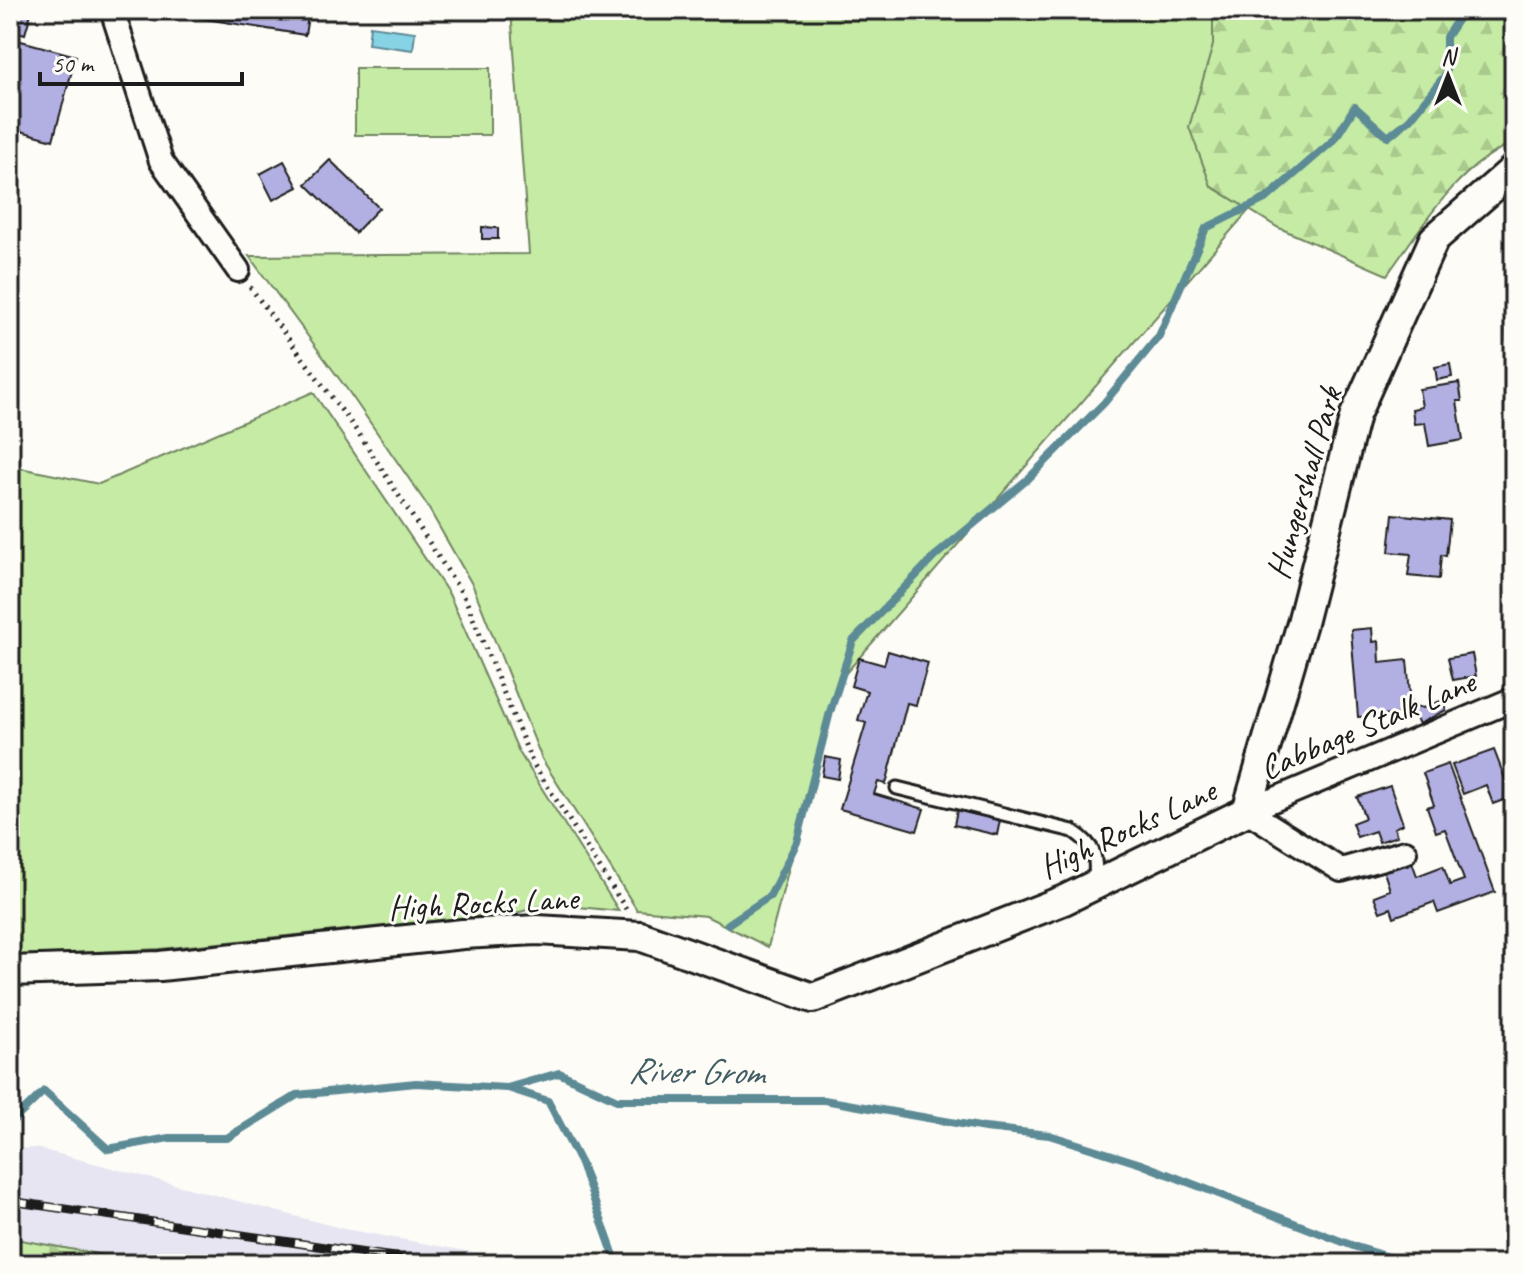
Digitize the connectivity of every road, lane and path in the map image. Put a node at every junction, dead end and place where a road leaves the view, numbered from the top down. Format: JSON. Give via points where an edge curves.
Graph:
{"nodes":[{"id":1,"x":112,"y":10,"type":"edge"},
{"id":2,"x":1514,"y":169,"type":"edge"},
{"id":3,"x":238,"y":270,"type":"joint"},
{"id":4,"x":1514,"y":699,"type":"edge"},
{"id":5,"x":897,"y":788,"type":"dead end"},
{"id":6,"x":1247,"y":811,"type":"junction"},
{"id":7,"x":1405,"y":852,"type":"dead end"},
{"id":8,"x":1095,"y":885,"type":"junction"},
{"id":9,"x":640,"y":936,"type":"junction"},
{"id":10,"x":10,"y":971,"type":"edge"}],
"edges":[{"from":1,"to":3,"type":"street","via":[[161,161]]},
{"from":2,"to":6,"type":"street","name":"Hungershall Park","via":[[1434,239],[1355,415]]},
{"from":3,"to":9,"type":"path","via":[[359,434],[465,598],[532,762]]},
{"from":4,"to":6,"type":"street","name":"Cabbage Stalk Lane"},
{"from":5,"to":8,"type":"lane","via":[[1073,831],[1089,842],[1096,858]]},
{"from":6,"to":7,"type":"street","via":[[1341,870]]},
{"from":6,"to":8,"type":"street","name":"High Rocks Lane"},
{"from":8,"to":9,"type":"street","name":"High Rocks Lane","via":[[813,998]]},
{"from":9,"to":10,"type":"street","name":"High Rocks Lane","via":[[522,930],[160,966]]}]}
